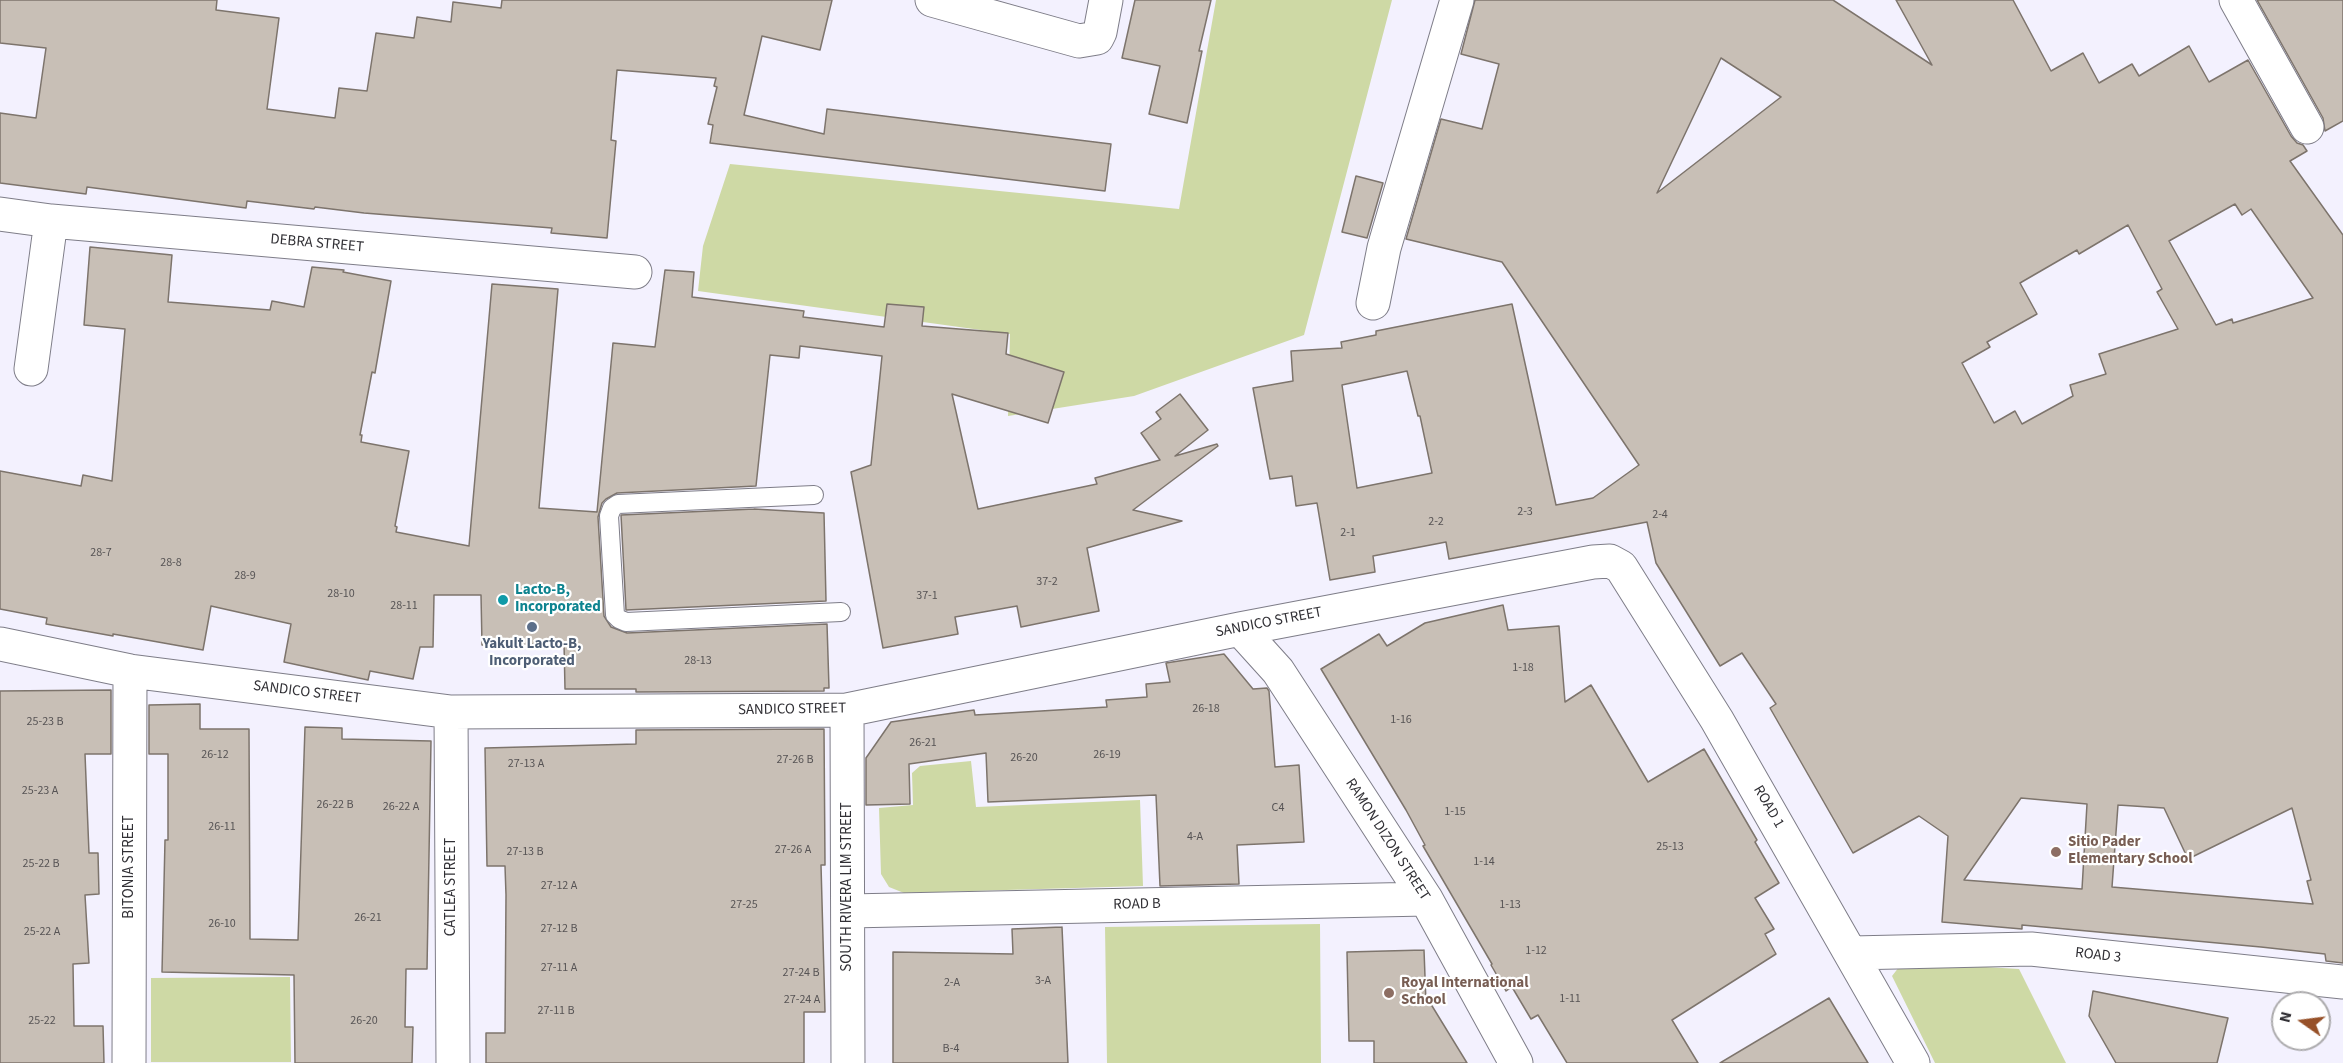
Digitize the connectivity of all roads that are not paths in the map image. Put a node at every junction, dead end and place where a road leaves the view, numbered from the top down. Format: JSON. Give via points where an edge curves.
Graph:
{"nodes":[{"id":1,"x":932,"y":0,"type":"edge"},
{"id":2,"x":1106,"y":0,"type":"edge"},
{"id":3,"x":1457,"y":0,"type":"edge"},
{"id":4,"x":2236,"y":0,"type":"edge"},
{"id":5,"x":2307,"y":127,"type":"dead end"},
{"id":6,"x":0,"y":214,"type":"edge"},
{"id":7,"x":51,"y":221,"type":"junction"},
{"id":8,"x":635,"y":272,"type":"dead end"},
{"id":9,"x":1373,"y":303,"type":"dead end"},
{"id":10,"x":31,"y":369,"type":"dead end"},
{"id":11,"x":814,"y":495,"type":"dead end"},
{"id":12,"x":1610,"y":561,"type":"joint"},
{"id":13,"x":841,"y":612,"type":"dead end"},
{"id":14,"x":1240,"y":628,"type":"junction"},
{"id":15,"x":0,"y":644,"type":"edge"},
{"id":16,"x":130,"y":670,"type":"junction"},
{"id":17,"x":847,"y":710,"type":"junction"},
{"id":18,"x":451,"y":712,"type":"junction"},
{"id":19,"x":1426,"y":899,"type":"junction"},
{"id":20,"x":849,"y":911,"type":"junction"},
{"id":21,"x":1852,"y":953,"type":"junction"},
{"id":22,"x":2343,"y":982,"type":"edge"},
{"id":23,"x":129,"y":1063,"type":"edge"},
{"id":24,"x":453,"y":1063,"type":"edge"},
{"id":25,"x":848,"y":1063,"type":"edge"},
{"id":26,"x":1516,"y":1063,"type":"edge"},
{"id":27,"x":1913,"y":1063,"type":"edge"}],
"edges":[{"from":1,"to":2,"type":"street","via":[[1079,41],[1093,40],[1100,32]]},
{"from":3,"to":9,"type":"street","via":[[1384,248]]},
{"from":4,"to":5,"type":"street"},
{"from":6,"to":7,"type":"street","name":"DEBRA STREET"},
{"from":7,"to":8,"type":"street","name":"DEBRA STREET"},
{"from":7,"to":10,"type":"street"},
{"from":11,"to":13,"type":"lane","via":[[618,504],[609,516],[615,615],[626,622]]},
{"from":12,"to":14,"type":"street","name":"SANDICO STREET"},
{"from":12,"to":21,"type":"street","name":"ROAD 1","via":[[1621,567],[1711,711]]},
{"from":14,"to":17,"type":"street","name":"SANDICO STREET"},
{"from":14,"to":19,"type":"street","name":"RAMON DIZON STREET","via":[[1278,671]]},
{"from":15,"to":16,"type":"street","name":"SANDICO STREET"},
{"from":16,"to":18,"type":"street","name":"SANDICO STREET"},
{"from":16,"to":23,"type":"street","name":"BITONIA STREET"},
{"from":17,"to":18,"type":"street","name":"SANDICO STREET"},
{"from":17,"to":20,"type":"street","name":"SOUTH RIVERA LIM STREET"},
{"from":18,"to":24,"type":"street","name":"CATLEA STREET"},
{"from":19,"to":20,"type":"street","name":"ROAD B"},
{"from":19,"to":26,"type":"street","name":"RAMON DIZON STREET"},
{"from":20,"to":25,"type":"street","name":"SOUTH RIVERA LIM STREET"},
{"from":21,"to":22,"type":"street","name":"ROAD 3","via":[[2031,949]]},
{"from":21,"to":27,"type":"street","name":"ROAD 1"}]}
